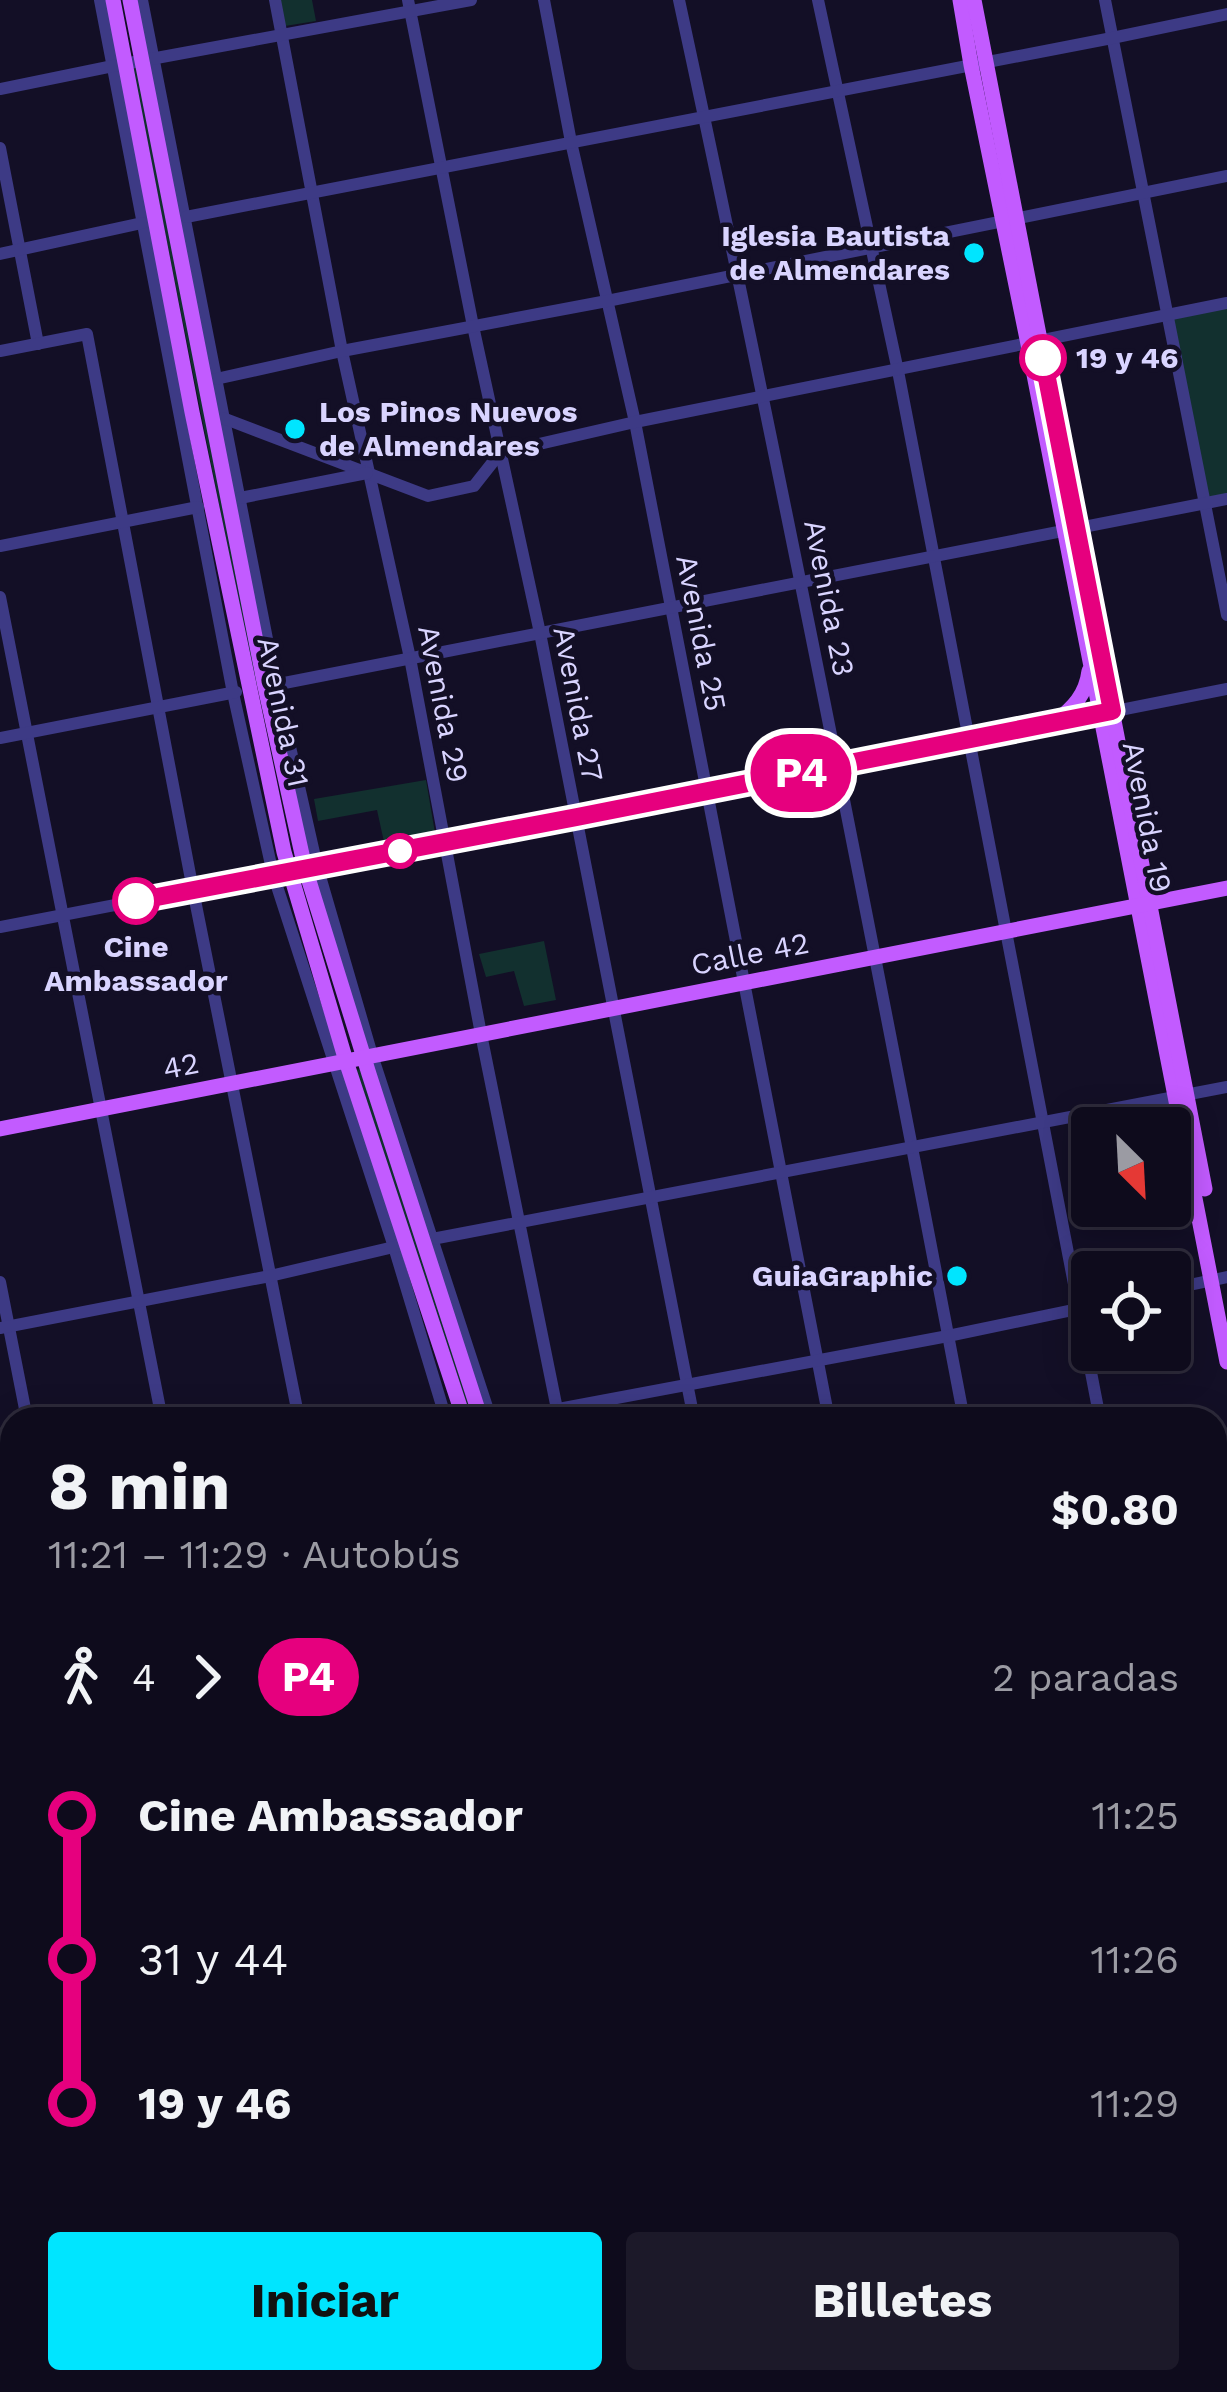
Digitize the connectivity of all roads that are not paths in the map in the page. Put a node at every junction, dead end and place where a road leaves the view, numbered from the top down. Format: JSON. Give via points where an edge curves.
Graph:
{"nodes":[{"id":1,"x":100,"y":0,"type":"edge"},
{"id":2,"x":113,"y":0,"type":"edge"},
{"id":3,"x":130,"y":0,"type":"edge"},
{"id":4,"x":142,"y":0,"type":"edge"},
{"id":5,"x":274,"y":0,"type":"edge"},
{"id":6,"x":470,"y":0,"type":"edge"},
{"id":7,"x":544,"y":0,"type":"edge"},
{"id":8,"x":679,"y":0,"type":"edge"},
{"id":9,"x":818,"y":0,"type":"edge"},
{"id":10,"x":960,"y":0,"type":"edge"},
{"id":11,"x":974,"y":0,"type":"edge"},
{"id":12,"x":1105,"y":0,"type":"edge"},
{"id":13,"x":409,"y":6,"type":"edge"},
{"id":14,"x":1227,"y":14,"type":"edge"},
{"id":15,"x":282,"y":35,"type":"junction"},
{"id":16,"x":1112,"y":38,"type":"junction"},
{"id":17,"x":134,"y":62,"type":"junction"},
{"id":18,"x":978,"y":64,"type":"junction"},
{"id":19,"x":0,"y":89,"type":"edge"},
{"id":20,"x":839,"y":91,"type":"junction"},
{"id":21,"x":705,"y":117,"type":"junction"},
{"id":22,"x":572,"y":142,"type":"junction"},
{"id":23,"x":0,"y":148,"type":"edge"},
{"id":24,"x":440,"y":168,"type":"junction"},
{"id":25,"x":1227,"y":176,"type":"edge"},
{"id":26,"x":311,"y":193,"type":"junction"},
{"id":27,"x":1143,"y":193,"type":"junction"},
{"id":28,"x":186,"y":217,"type":"junction"},
{"id":29,"x":1010,"y":219,"type":"junction"},
{"id":30,"x":142,"y":223,"type":"junction"},
{"id":31,"x":872,"y":247,"type":"junction"},
{"id":32,"x":20,"y":249,"type":"junction"},
{"id":33,"x":0,"y":254,"type":"edge"},
{"id":34,"x":740,"y":273,"type":"junction"},
{"id":35,"x":608,"y":302,"type":"junction"},
{"id":36,"x":1227,"y":302,"type":"edge"},
{"id":37,"x":1167,"y":315,"type":"junction"},
{"id":38,"x":472,"y":326,"type":"junction"},
{"id":39,"x":1034,"y":342,"type":"junction"},
{"id":40,"x":38,"y":344,"type":"junction"},
{"id":41,"x":0,"y":351,"type":"edge"},
{"id":42,"x":342,"y":351,"type":"junction"},
{"id":43,"x":898,"y":370,"type":"junction"},
{"id":44,"x":216,"y":379,"type":"junction"},
{"id":45,"x":765,"y":397,"type":"junction"},
{"id":46,"x":223,"y":418,"type":"junction"},
{"id":47,"x":635,"y":422,"type":"junction"},
{"id":48,"x":500,"y":453,"type":"junction"},
{"id":49,"x":369,"y":473,"type":"junction"},
{"id":50,"x":240,"y":498,"type":"junction"},
{"id":51,"x":1227,"y":500,"type":"edge"},
{"id":52,"x":1205,"y":504,"type":"junction"},
{"id":53,"x":198,"y":507,"type":"junction"},
{"id":54,"x":122,"y":521,"type":"junction"},
{"id":55,"x":1071,"y":530,"type":"junction"},
{"id":56,"x":0,"y":547,"type":"edge"},
{"id":57,"x":934,"y":556,"type":"junction"},
{"id":58,"x":802,"y":582,"type":"junction"},
{"id":59,"x":0,"y":597,"type":"edge"},
{"id":60,"x":672,"y":608,"type":"junction"},
{"id":61,"x":1227,"y":616,"type":"edge"},
{"id":62,"x":540,"y":633,"type":"junction"},
{"id":63,"x":410,"y":658,"type":"junction"},
{"id":64,"x":1090,"y":662,"type":"junction"},
{"id":65,"x":256,"y":688,"type":"junction"},
{"id":66,"x":1227,"y":688,"type":"edge"},
{"id":67,"x":158,"y":708,"type":"junction"},
{"id":68,"x":1106,"y":712,"type":"junction"},
{"id":69,"x":1054,"y":722,"type":"junction"},
{"id":70,"x":27,"y":733,"type":"junction"},
{"id":71,"x":970,"y":738,"type":"junction"},
{"id":72,"x":0,"y":739,"type":"edge"},
{"id":73,"x":837,"y":766,"type":"junction"},
{"id":74,"x":706,"y":792,"type":"junction"},
{"id":75,"x":577,"y":817,"type":"junction"},
{"id":76,"x":445,"y":842,"type":"junction"},
{"id":77,"x":296,"y":870,"type":"junction"},
{"id":78,"x":1227,"y":888,"type":"edge"},
{"id":79,"x":193,"y":890,"type":"junction"},
{"id":80,"x":1143,"y":905,"type":"junction"},
{"id":81,"x":61,"y":915,"type":"junction"},
{"id":82,"x":0,"y":927,"type":"edge"},
{"id":83,"x":1007,"y":931,"type":"junction"},
{"id":84,"x":875,"y":957,"type":"junction"},
{"id":85,"x":744,"y":983,"type":"junction"},
{"id":86,"x":614,"y":1008,"type":"junction"},
{"id":87,"x":481,"y":1034,"type":"junction"},
{"id":88,"x":353,"y":1059,"type":"junction"},
{"id":89,"x":231,"y":1083,"type":"junction"},
{"id":90,"x":1227,"y":1087,"type":"edge"},
{"id":91,"x":1181,"y":1095,"type":"junction"},
{"id":92,"x":102,"y":1109,"type":"junction"},
{"id":93,"x":1044,"y":1122,"type":"junction"},
{"id":94,"x":0,"y":1129,"type":"edge"},
{"id":95,"x":912,"y":1148,"type":"junction"},
{"id":96,"x":782,"y":1172,"type":"junction"},
{"id":97,"x":652,"y":1197,"type":"junction"},
{"id":98,"x":519,"y":1222,"type":"junction"},
{"id":99,"x":414,"y":1243,"type":"junction"},
{"id":100,"x":1073,"y":1251,"type":"edge"},
{"id":101,"x":270,"y":1276,"type":"junction"},
{"id":102,"x":1220,"y":1278,"type":"edge"},
{"id":103,"x":0,"y":1282,"type":"edge"},
{"id":104,"x":139,"y":1301,"type":"junction"},
{"id":105,"x":1227,"y":1304,"type":"edge"},
{"id":106,"x":1071,"y":1310,"type":"edge"},
{"id":107,"x":4,"y":1327,"type":"edge"},
{"id":108,"x":949,"y":1336,"type":"junction"},
{"id":109,"x":817,"y":1360,"type":"junction"},
{"id":110,"x":1227,"y":1362,"type":"edge"},
{"id":111,"x":1094,"y":1371,"type":"edge"},
{"id":112,"x":688,"y":1384,"type":"junction"},
{"id":113,"x":24,"y":1407,"type":"edge"},
{"id":114,"x":160,"y":1407,"type":"edge"},
{"id":115,"x":297,"y":1407,"type":"edge"},
{"id":116,"x":444,"y":1407,"type":"edge"},
{"id":117,"x":461,"y":1407,"type":"edge"},
{"id":118,"x":476,"y":1407,"type":"edge"},
{"id":119,"x":486,"y":1407,"type":"edge"},
{"id":120,"x":557,"y":1407,"type":"edge"},
{"id":121,"x":588,"y":1407,"type":"edge"},
{"id":122,"x":692,"y":1407,"type":"edge"},
{"id":123,"x":827,"y":1407,"type":"edge"},
{"id":124,"x":962,"y":1407,"type":"edge"},
{"id":125,"x":1098,"y":1407,"type":"edge"}],
"edges":[{"from":1,"to":17,"type":"street","name":"Avenida 31"},
{"from":2,"to":17,"type":"main road","name":"Avenida 31"},
{"from":3,"to":17,"type":"main road","name":"Avenida 31"},
{"from":4,"to":17,"type":"street","name":"Avenida 31"},
{"from":5,"to":15,"type":"street","name":"Avenida 29"},
{"from":6,"to":13,"type":"street"},
{"from":7,"to":22,"type":"street","name":"Avenida 25"},
{"from":8,"to":21,"type":"street","name":"Avenida 23"},
{"from":9,"to":20,"type":"street"},
{"from":10,"to":18,"type":"main road","name":"Avenida 19"},
{"from":11,"to":18,"type":"main road","name":"Avenida 19"},
{"from":12,"to":16,"type":"street"},
{"from":13,"to":15,"type":"street"},
{"from":13,"to":24,"type":"street","name":"Avenida 27"},
{"from":14,"to":16,"type":"street"},
{"from":15,"to":17,"type":"street"},
{"from":15,"to":26,"type":"street","name":"Avenida 29"},
{"from":16,"to":18,"type":"street"},
{"from":16,"to":27,"type":"street"},
{"from":17,"to":19,"type":"street"},
{"from":17,"to":28,"type":"street","name":"Avenida 31"},
{"from":17,"to":30,"type":"street","name":"Avenida 31"},
{"from":17,"to":65,"type":"main road","name":"Avenida 31"},
{"from":18,"to":20,"type":"street"},
{"from":18,"to":29,"type":"main road","name":"Avenida 19"},
{"from":20,"to":21,"type":"street"},
{"from":20,"to":31,"type":"street"},
{"from":21,"to":22,"type":"street"},
{"from":21,"to":34,"type":"street","name":"Avenida 23"},
{"from":22,"to":24,"type":"street"},
{"from":22,"to":35,"type":"street","name":"Avenida 25"},
{"from":23,"to":32,"type":"street"},
{"from":24,"to":26,"type":"street"},
{"from":24,"to":38,"type":"street","name":"Avenida 27"},
{"from":25,"to":27,"type":"street"},
{"from":26,"to":28,"type":"street"},
{"from":26,"to":42,"type":"street","name":"Avenida 29"},
{"from":27,"to":29,"type":"street"},
{"from":27,"to":37,"type":"street"},
{"from":28,"to":44,"type":"street","name":"Avenida 31"},
{"from":29,"to":31,"type":"street"},
{"from":29,"to":39,"type":"main road","name":"Avenida 19"},
{"from":30,"to":32,"type":"street"},
{"from":30,"to":53,"type":"street","name":"Avenida 31"},
{"from":31,"to":34,"type":"street"},
{"from":31,"to":43,"type":"street"},
{"from":32,"to":33,"type":"street"},
{"from":32,"to":40,"type":"street"},
{"from":34,"to":35,"type":"street"},
{"from":34,"to":45,"type":"street","name":"Avenida 23"},
{"from":35,"to":38,"type":"street"},
{"from":35,"to":47,"type":"street","name":"Avenida 25"},
{"from":36,"to":37,"type":"street"},
{"from":37,"to":39,"type":"street"},
{"from":37,"to":52,"type":"street"},
{"from":38,"to":42,"type":"street"},
{"from":38,"to":48,"type":"street","name":"Avenida 27"},
{"from":39,"to":43,"type":"street"},
{"from":39,"to":55,"type":"main road","name":"Avenida 19"},
{"from":40,"to":41,"type":"street"},
{"from":40,"to":54,"type":"street","via":[[87,334]]},
{"from":42,"to":44,"type":"street"},
{"from":42,"to":49,"type":"street","name":"Avenida 29"},
{"from":43,"to":45,"type":"street"},
{"from":43,"to":57,"type":"street"},
{"from":44,"to":46,"type":"street","name":"Avenida 31"},
{"from":45,"to":47,"type":"street"},
{"from":45,"to":58,"type":"street","name":"Avenida 23"},
{"from":46,"to":49,"type":"street"},
{"from":46,"to":50,"type":"street","name":"Avenida 31"},
{"from":47,"to":48,"type":"street"},
{"from":47,"to":60,"type":"street","name":"Avenida 25"},
{"from":48,"to":49,"type":"street","via":[[474,486],[428,496]]},
{"from":48,"to":62,"type":"street","name":"Avenida 27"},
{"from":49,"to":50,"type":"street"},
{"from":49,"to":63,"type":"street","name":"Avenida 29"},
{"from":50,"to":65,"type":"street","name":"Avenida 31"},
{"from":51,"to":52,"type":"street"},
{"from":52,"to":55,"type":"street"},
{"from":52,"to":61,"type":"street"},
{"from":53,"to":54,"type":"street"},
{"from":53,"to":65,"type":"street","name":"Avenida 31"},
{"from":54,"to":56,"type":"street"},
{"from":54,"to":67,"type":"street"},
{"from":55,"to":57,"type":"street"},
{"from":55,"to":64,"type":"main road","name":"Avenida 19"},
{"from":55,"to":68,"type":"main road","name":"Avenida 19"},
{"from":57,"to":58,"type":"street"},
{"from":57,"to":71,"type":"street"},
{"from":58,"to":60,"type":"street"},
{"from":58,"to":73,"type":"street","name":"Avenida 23"},
{"from":59,"to":70,"type":"street"},
{"from":60,"to":62,"type":"street"},
{"from":60,"to":74,"type":"street","name":"Avenida 25"},
{"from":62,"to":63,"type":"street"},
{"from":62,"to":75,"type":"street","name":"Avenida 27"},
{"from":63,"to":65,"type":"street"},
{"from":63,"to":76,"type":"street","name":"Avenida 29"},
{"from":64,"to":68,"type":"main road","name":"Avenida 19"},
{"from":64,"to":69,"type":"main road","via":[[1083,694]]},
{"from":65,"to":67,"type":"street"},
{"from":65,"to":77,"type":"main road","name":"Avenida 31"},
{"from":65,"to":77,"type":"street","name":"Avenida 31"},
{"from":66,"to":68,"type":"street"},
{"from":67,"to":70,"type":"street"},
{"from":67,"to":79,"type":"street"},
{"from":68,"to":69,"type":"street"},
{"from":68,"to":80,"type":"main road","name":"Avenida 19"},
{"from":69,"to":71,"type":"street"},
{"from":70,"to":72,"type":"street"},
{"from":70,"to":81,"type":"street"},
{"from":71,"to":73,"type":"street"},
{"from":71,"to":83,"type":"street"},
{"from":73,"to":74,"type":"street"},
{"from":73,"to":84,"type":"street","name":"Avenida 23"},
{"from":74,"to":75,"type":"street"},
{"from":74,"to":85,"type":"street","name":"Avenida 25"},
{"from":75,"to":76,"type":"street"},
{"from":75,"to":86,"type":"street","name":"Avenida 27"},
{"from":76,"to":77,"type":"street"},
{"from":76,"to":87,"type":"street","name":"Avenida 29"},
{"from":77,"to":79,"type":"street"},
{"from":77,"to":88,"type":"main road","name":"Avenida 31"},
{"from":77,"to":88,"type":"street","name":"Avenida 31"},
{"from":78,"to":80,"type":"main road"},
{"from":79,"to":81,"type":"street"},
{"from":79,"to":89,"type":"street"},
{"from":80,"to":83,"type":"main road","name":"Calle 42"},
{"from":80,"to":91,"type":"main road","name":"Avenida 19"},
{"from":81,"to":82,"type":"street"},
{"from":81,"to":92,"type":"street"},
{"from":83,"to":84,"type":"main road","name":"Calle 42"},
{"from":83,"to":93,"type":"street"},
{"from":84,"to":85,"type":"main road","name":"Calle 42"},
{"from":84,"to":95,"type":"street","name":"Avenida 23"},
{"from":85,"to":86,"type":"main road","name":"Calle 42"},
{"from":85,"to":96,"type":"street","name":"Avenida 25"},
{"from":86,"to":87,"type":"main road","name":"Calle 42"},
{"from":86,"to":97,"type":"street","name":"Avenida 27"},
{"from":87,"to":88,"type":"main road","name":"Calle 42"},
{"from":87,"to":98,"type":"street","name":"Avenida 29"},
{"from":88,"to":89,"type":"main road","name":"42"},
{"from":88,"to":99,"type":"main road","name":"Avenida 31"},
{"from":88,"to":99,"type":"street","name":"Avenida 31"},
{"from":89,"to":92,"type":"main road","name":"42"},
{"from":89,"to":101,"type":"street"},
{"from":90,"to":91,"type":"street"},
{"from":91,"to":93,"type":"street"},
{"from":91,"to":102,"type":"main road","name":"Avenida 19"},
{"from":92,"to":94,"type":"main road","name":"42"},
{"from":92,"to":104,"type":"street"},
{"from":93,"to":95,"type":"street"},
{"from":93,"to":100,"type":"street"},
{"from":95,"to":96,"type":"street"},
{"from":95,"to":108,"type":"street","name":"Avenida 23"},
{"from":96,"to":97,"type":"street"},
{"from":96,"to":109,"type":"street","name":"Avenida 25"},
{"from":97,"to":98,"type":"street"},
{"from":97,"to":112,"type":"street","name":"Avenida 27"},
{"from":98,"to":99,"type":"street"},
{"from":98,"to":120,"type":"street","name":"Avenida 29"},
{"from":99,"to":101,"type":"street"},
{"from":99,"to":116,"type":"street","name":"Avenida 31"},
{"from":99,"to":117,"type":"main road","name":"Avenida 31"},
{"from":99,"to":118,"type":"main road","name":"Avenida 31"},
{"from":99,"to":119,"type":"street","name":"Avenida 31"},
{"from":101,"to":104,"type":"street"},
{"from":101,"to":115,"type":"street"},
{"from":102,"to":105,"type":"main road","name":"Avenida 19"},
{"from":102,"to":110,"type":"main road","name":"Avenida 19"},
{"from":103,"to":107,"type":"street"},
{"from":104,"to":107,"type":"street"},
{"from":104,"to":114,"type":"street"},
{"from":106,"to":108,"type":"street"},
{"from":107,"to":113,"type":"street"},
{"from":108,"to":109,"type":"street"},
{"from":108,"to":124,"type":"street","name":"Avenida 23"},
{"from":109,"to":112,"type":"street"},
{"from":109,"to":123,"type":"street","name":"Avenida 25"},
{"from":111,"to":125,"type":"street"},
{"from":112,"to":121,"type":"street"},
{"from":112,"to":122,"type":"street","name":"Avenida 27"}]}
